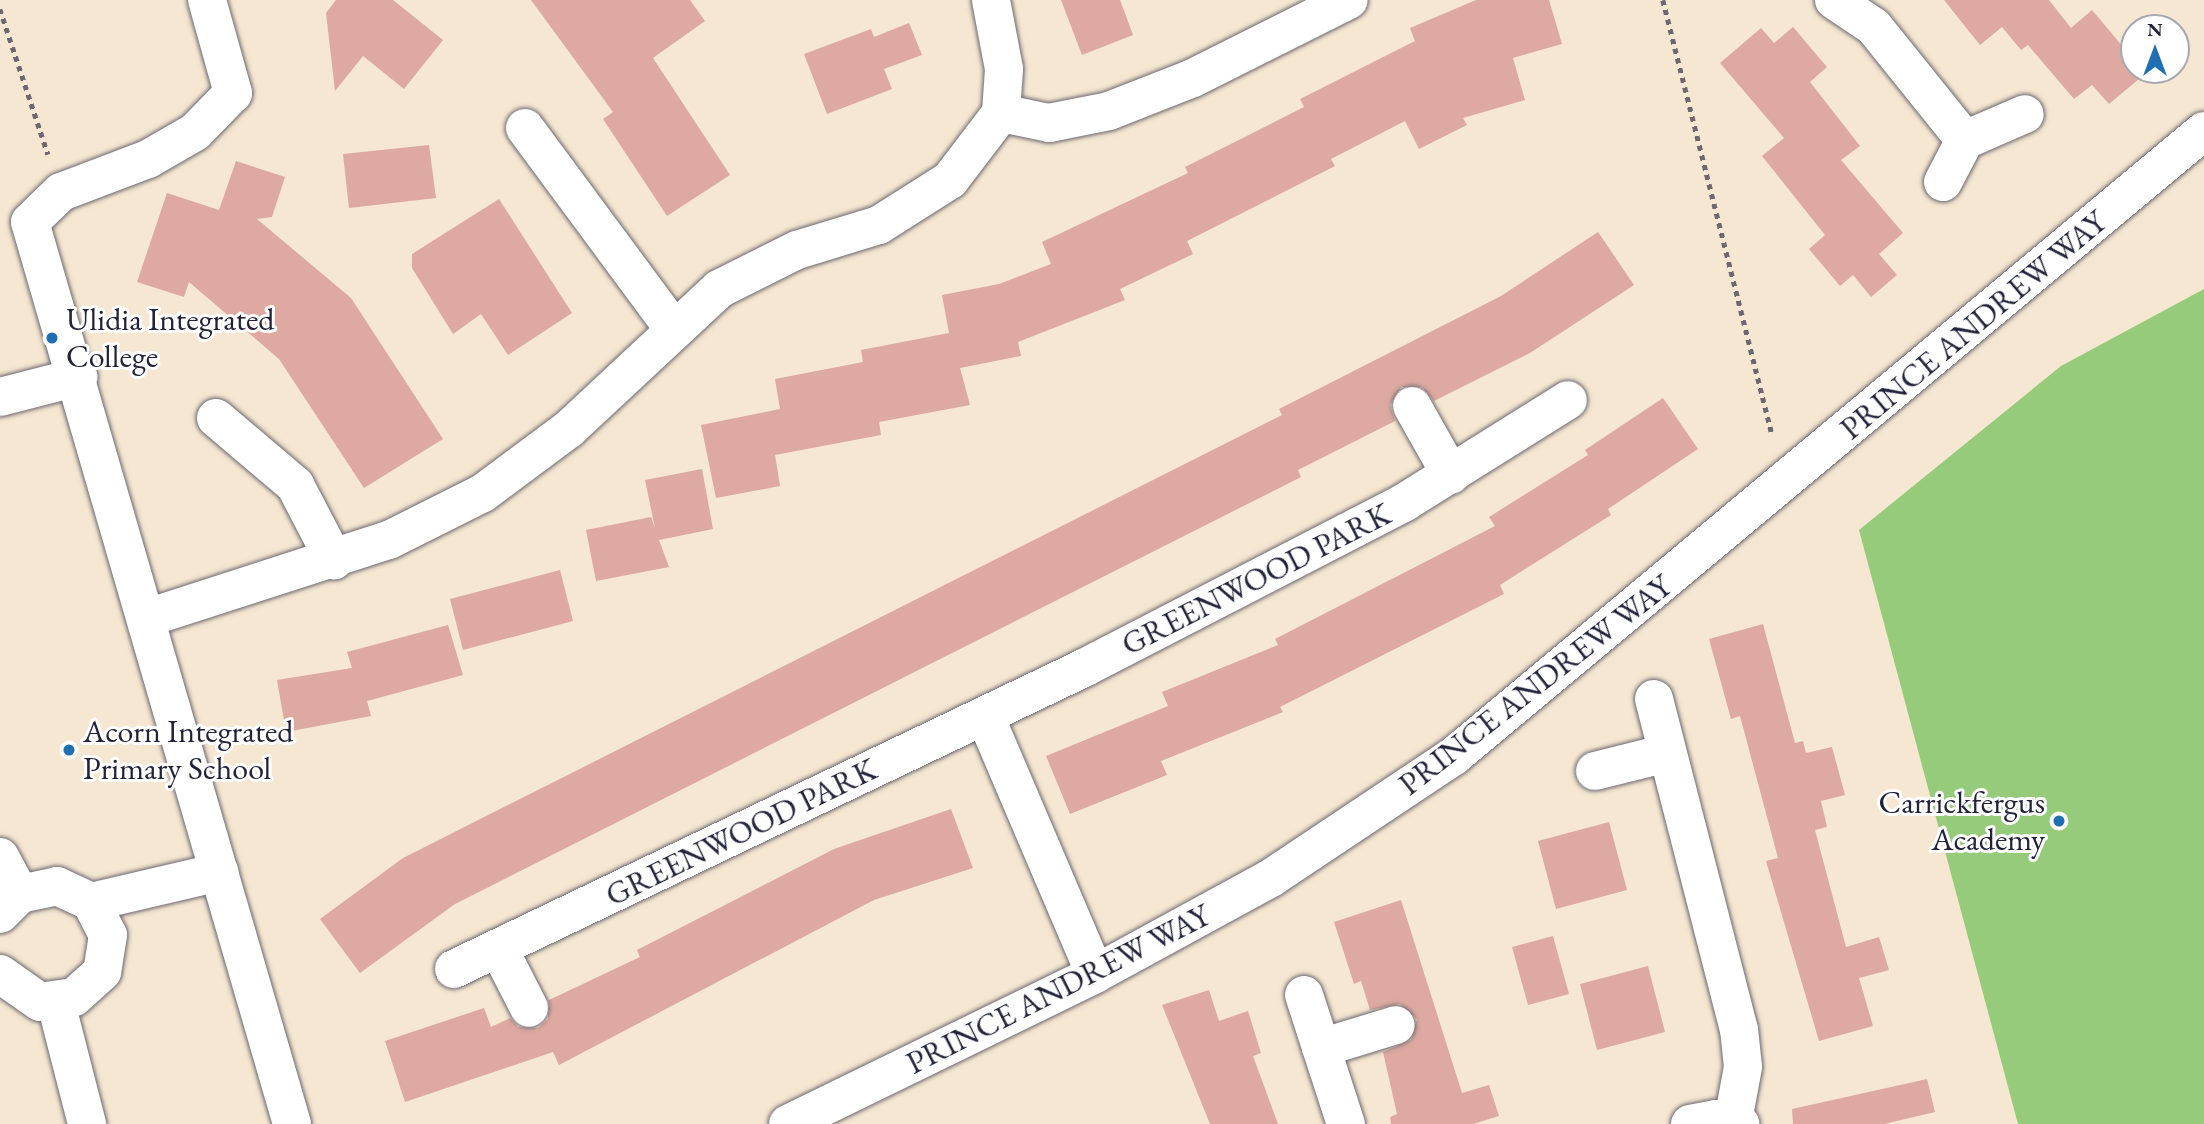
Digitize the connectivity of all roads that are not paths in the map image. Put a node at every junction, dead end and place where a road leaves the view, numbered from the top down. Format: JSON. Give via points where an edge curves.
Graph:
{"nodes":[{"id":1,"x":207,"y":0,"type":"edge"},
{"id":2,"x":991,"y":0,"type":"edge"},
{"id":3,"x":1349,"y":0,"type":"edge"},
{"id":4,"x":1834,"y":0,"type":"edge"},
{"id":5,"x":1000,"y":113,"type":"junction"},
{"id":6,"x":2025,"y":114,"type":"dead end"},
{"id":7,"x":525,"y":128,"type":"dead end"},
{"id":8,"x":2204,"y":131,"type":"edge"},
{"id":9,"x":1965,"y":140,"type":"junction"},
{"id":10,"x":1943,"y":182,"type":"dead end"},
{"id":11,"x":673,"y":328,"type":"junction"},
{"id":12,"x":78,"y":377,"type":"junction"},
{"id":13,"x":0,"y":397,"type":"edge"},
{"id":14,"x":1567,"y":400,"type":"dead end"},
{"id":15,"x":1412,"y":406,"type":"dead end"},
{"id":16,"x":216,"y":418,"type":"dead end"},
{"id":17,"x":1451,"y":475,"type":"junction"},
{"id":18,"x":334,"y":560,"type":"junction"},
{"id":19,"x":147,"y":618,"type":"junction"},
{"id":20,"x":1654,"y":699,"type":"dead end"},
{"id":21,"x":985,"y":716,"type":"junction"},
{"id":22,"x":1667,"y":753,"type":"junction"},
{"id":23,"x":1595,"y":771,"type":"dead end"},
{"id":24,"x":0,"y":857,"type":"edge"},
{"id":25,"x":220,"y":872,"type":"junction"},
{"id":26,"x":91,"y":902,"type":"junction"},
{"id":27,"x":10,"y":904,"type":"edge"},
{"id":28,"x":499,"y":949,"type":"junction"},
{"id":29,"x":454,"y":969,"type":"dead end"},
{"id":30,"x":0,"y":974,"type":"edge"},
{"id":31,"x":1095,"y":974,"type":"junction"},
{"id":32,"x":1304,"y":995,"type":"dead end"},
{"id":33,"x":56,"y":1003,"type":"junction"},
{"id":34,"x":528,"y":1008,"type":"dead end"},
{"id":35,"x":1396,"y":1025,"type":"dead end"},
{"id":36,"x":1321,"y":1048,"type":"junction"},
{"id":37,"x":1736,"y":1122,"type":"edge"},
{"id":38,"x":87,"y":1124,"type":"edge"},
{"id":39,"x":292,"y":1124,"type":"edge"},
{"id":40,"x":788,"y":1124,"type":"edge"},
{"id":41,"x":1346,"y":1124,"type":"edge"},
{"id":42,"x":1690,"y":1124,"type":"edge"}],
"edges":[{"from":1,"to":12,"type":"street","via":[[233,93],[195,132],[148,159],[61,192],[30,222]]},
{"from":2,"to":5,"type":"street","via":[[1004,69]]},
{"from":3,"to":5,"type":"street","via":[[1193,78],[1109,111],[1049,123]]},
{"from":4,"to":9,"type":"street","via":[[1889,44]]},
{"from":5,"to":11,"type":"street","via":[[967,164],[914,206],[757,267]]},
{"from":6,"to":9,"type":"street"},
{"from":7,"to":11,"type":"street"},
{"from":8,"to":31,"type":"street","name":"PRINCE ANDREW WAY","via":[[1454,756],[1271,878]]},
{"from":9,"to":10,"type":"street"},
{"from":11,"to":18,"type":"street","via":[[595,406],[515,472],[444,514]]},
{"from":12,"to":13,"type":"street"},
{"from":12,"to":19,"type":"street"},
{"from":14,"to":17,"type":"street","name":"GREENWOOD PARK"},
{"from":15,"to":17,"type":"street"},
{"from":16,"to":18,"type":"street","via":[[295,485]]},
{"from":17,"to":21,"type":"street","name":"GREENWOOD PARK"},
{"from":18,"to":19,"type":"street"},
{"from":19,"to":25,"type":"street"},
{"from":20,"to":22,"type":"street"},
{"from":21,"to":28,"type":"street","name":"GREENWOOD PARK"},
{"from":21,"to":31,"type":"street"},
{"from":22,"to":23,"type":"street"},
{"from":22,"to":37,"type":"street","via":[[1740,1038],[1743,1067]]},
{"from":24,"to":27,"type":"street"},
{"from":25,"to":26,"type":"street"},
{"from":25,"to":39,"type":"street"},
{"from":26,"to":27,"type":"street","via":[[57,886]]},
{"from":26,"to":33,"type":"street","via":[[108,935],[102,972],[90,987]]},
{"from":28,"to":29,"type":"street","name":"GREENWOOD PARK"},
{"from":28,"to":34,"type":"street"},
{"from":30,"to":33,"type":"street","via":[[25,997]]},
{"from":31,"to":40,"type":"street","name":"PRINCE ANDREW WAY"},
{"from":32,"to":36,"type":"street"},
{"from":33,"to":38,"type":"street"},
{"from":35,"to":36,"type":"street"},
{"from":36,"to":41,"type":"street"},
{"from":37,"to":42,"type":"street"}]}
